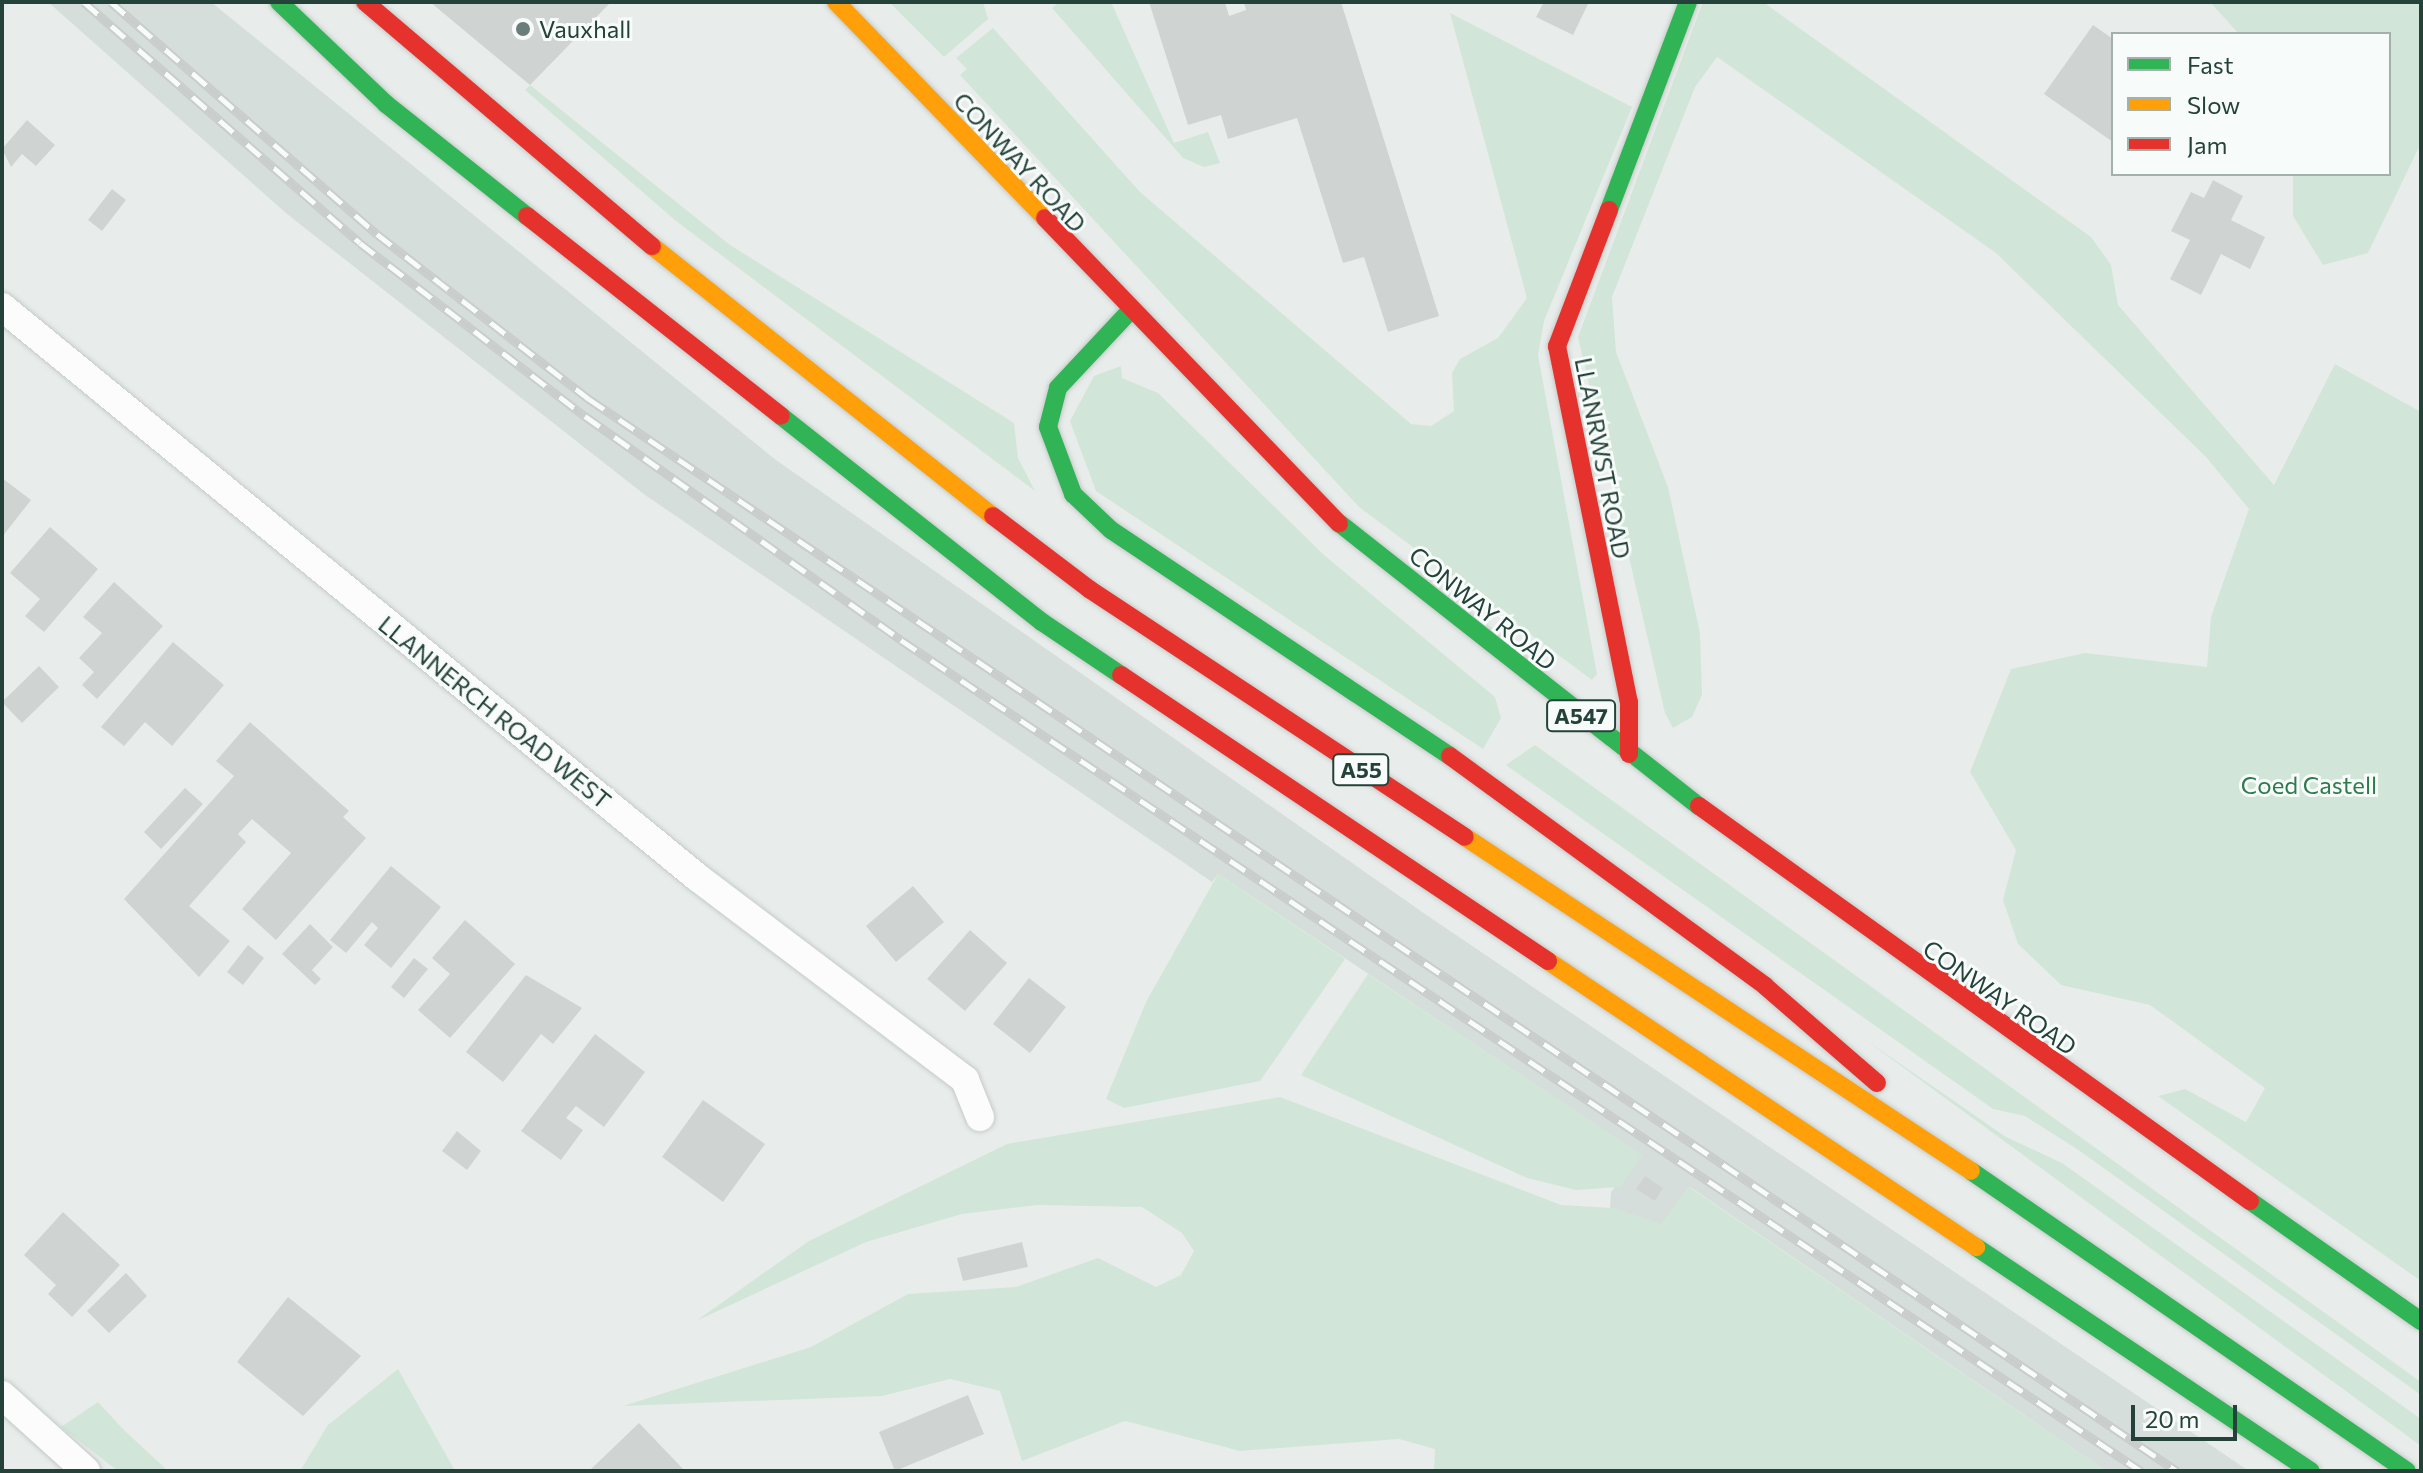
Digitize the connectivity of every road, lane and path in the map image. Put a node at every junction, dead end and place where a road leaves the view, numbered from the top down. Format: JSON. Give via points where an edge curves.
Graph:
{"nodes":[{"id":1,"x":258,"y":2,"type":"edge"},
{"id":2,"x":279,"y":2,"type":"edge"},
{"id":3,"x":365,"y":2,"type":"edge"},
{"id":4,"x":836,"y":2,"type":"edge"},
{"id":5,"x":1688,"y":2,"type":"edge"},
{"id":6,"x":386,"y":104,"type":"junction"},
{"id":7,"x":2,"y":307,"type":"edge"},
{"id":8,"x":1129,"y":312,"type":"junction"},
{"id":9,"x":1629,"y":754,"type":"junction"},
{"id":10,"x":980,"y":1117,"type":"dead end"},
{"id":11,"x":1986,"y":1181,"type":"junction"},
{"id":12,"x":2421,"y":1321,"type":"edge"},
{"id":13,"x":2,"y":1395,"type":"edge"},
{"id":14,"x":86,"y":1471,"type":"edge"},
{"id":15,"x":2311,"y":1471,"type":"edge"},
{"id":16,"x":2407,"y":1471,"type":"edge"}],
"edges":[{"from":1,"to":6,"type":"main road"},
{"from":2,"to":6,"type":"main road","number":"A55"},
{"from":3,"to":11,"type":"main road","number":"A55","via":[[772,348],[1089,589]]},
{"from":4,"to":8,"type":"main road","name":"CONWAY ROAD","number":"A547"},
{"from":5,"to":9,"type":"main road","name":"LLANRWST ROAD","via":[[1557,346],[1629,702]]},
{"from":6,"to":15,"type":"main road","number":"A55","via":[[1042,622]]},
{"from":7,"to":10,"type":"street","name":"LLANNERCH ROAD WEST","via":[[685,868],[965,1080]]},
{"from":8,"to":9,"type":"main road","name":"CONWAY ROAD","number":"A547","via":[[1339,523]]},
{"from":8,"to":11,"type":"main road","via":[[1058,388],[1048,427],[1073,494],[1111,530],[1539,815],[1765,986]]},
{"from":9,"to":12,"type":"main road","name":"CONWAY ROAD","number":"A547","via":[[1793,880]]},
{"from":11,"to":16,"type":"main road","number":"A55"},
{"from":13,"to":14,"type":"street"}]}
